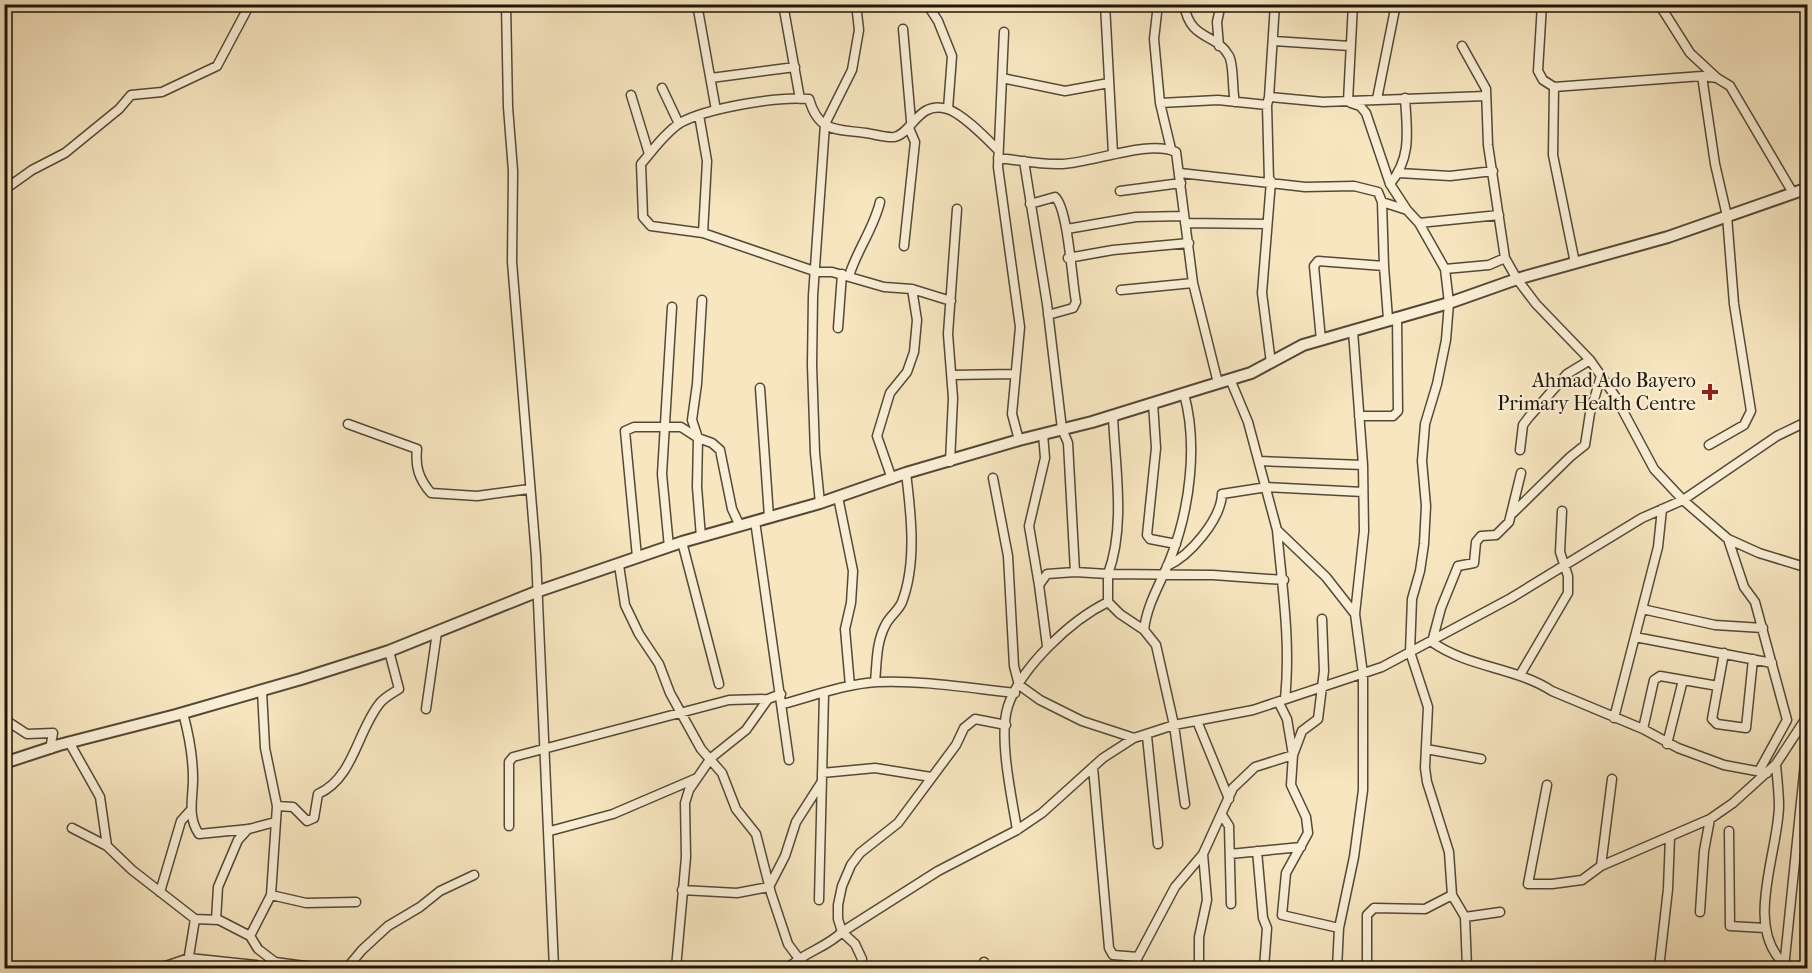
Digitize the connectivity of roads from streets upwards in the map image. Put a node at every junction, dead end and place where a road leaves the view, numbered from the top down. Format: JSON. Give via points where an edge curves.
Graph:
{"nodes":[{"id":1,"x":250,"y":4,"type":"edge"},
{"id":2,"x":506,"y":4,"type":"edge"},
{"id":3,"x":697,"y":4,"type":"edge"},
{"id":4,"x":783,"y":4,"type":"edge"},
{"id":5,"x":856,"y":4,"type":"edge"},
{"id":6,"x":927,"y":4,"type":"edge"},
{"id":7,"x":1104,"y":4,"type":"edge"},
{"id":8,"x":1158,"y":4,"type":"edge"},
{"id":9,"x":1184,"y":4,"type":"edge"},
{"id":10,"x":1221,"y":4,"type":"edge"},
{"id":11,"x":1275,"y":4,"type":"edge"},
{"id":12,"x":1353,"y":4,"type":"edge"},
{"id":13,"x":1396,"y":4,"type":"edge"},
{"id":14,"x":1542,"y":4,"type":"edge"},
{"id":15,"x":1662,"y":6,"type":"edge"},
{"id":16,"x":903,"y":29,"type":"dead end"},
{"id":17,"x":1004,"y":32,"type":"dead end"},
{"id":18,"x":1274,"y":41,"type":"junction"},
{"id":19,"x":1219,"y":46,"type":"junction"},
{"id":20,"x":1350,"y":46,"type":"junction"},
{"id":21,"x":1462,"y":46,"type":"dead end"},
{"id":22,"x":795,"y":67,"type":"junction"},
{"id":23,"x":1702,"y":76,"type":"junction"},
{"id":24,"x":711,"y":78,"type":"junction"},
{"id":25,"x":1002,"y":78,"type":"junction"},
{"id":26,"x":1717,"y":78,"type":"junction"},
{"id":27,"x":1108,"y":83,"type":"junction"},
{"id":28,"x":1554,"y":87,"type":"junction"},
{"id":29,"x":662,"y":88,"type":"dead end"},
{"id":30,"x":632,"y":95,"type":"dead end"},
{"id":31,"x":1486,"y":96,"type":"junction"},
{"id":32,"x":1405,"y":98,"type":"junction"},
{"id":33,"x":800,"y":99,"type":"junction"},
{"id":34,"x":1377,"y":99,"type":"junction"},
{"id":35,"x":1268,"y":101,"type":"junction"},
{"id":36,"x":1348,"y":101,"type":"junction"},
{"id":37,"x":1160,"y":102,"type":"junction"},
{"id":38,"x":1235,"y":102,"type":"junction"},
{"id":39,"x":948,"y":109,"type":"junction"},
{"id":40,"x":716,"y":110,"type":"junction"},
{"id":41,"x":699,"y":115,"type":"junction"},
{"id":42,"x":679,"y":124,"type":"junction"},
{"id":43,"x":825,"y":124,"type":"junction"},
{"id":44,"x":910,"y":124,"type":"junction"},
{"id":45,"x":1171,"y":149,"type":"junction"},
{"id":46,"x":649,"y":154,"type":"junction"},
{"id":47,"x":998,"y":154,"type":"junction"},
{"id":48,"x":1113,"y":154,"type":"junction"},
{"id":49,"x":1024,"y":161,"type":"junction"},
{"id":50,"x":1492,"y":171,"type":"junction"},
{"id":51,"x":1399,"y":173,"type":"junction"},
{"id":52,"x":1180,"y":178,"type":"junction"},
{"id":53,"x":1270,"y":181,"type":"junction"},
{"id":54,"x":1390,"y":184,"type":"junction"},
{"id":55,"x":1808,"y":188,"type":"edge"},
{"id":56,"x":4,"y":190,"type":"edge"},
{"id":57,"x":1120,"y":191,"type":"dead end"},
{"id":58,"x":1793,"y":193,"type":"junction"},
{"id":59,"x":880,"y":202,"type":"dead end"},
{"id":60,"x":1382,"y":202,"type":"junction"},
{"id":61,"x":1030,"y":204,"type":"junction"},
{"id":62,"x":957,"y":209,"type":"dead end"},
{"id":63,"x":1407,"y":210,"type":"junction"},
{"id":64,"x":1499,"y":215,"type":"junction"},
{"id":65,"x":1726,"y":216,"type":"junction"},
{"id":66,"x":1184,"y":219,"type":"junction"},
{"id":67,"x":1419,"y":222,"type":"junction"},
{"id":68,"x":1267,"y":224,"type":"junction"},
{"id":69,"x":1067,"y":229,"type":"junction"},
{"id":70,"x":703,"y":233,"type":"junction"},
{"id":71,"x":1189,"y":243,"type":"junction"},
{"id":72,"x":904,"y":246,"type":"dead end"},
{"id":73,"x":1068,"y":258,"type":"junction"},
{"id":74,"x":1505,"y":258,"type":"junction"},
{"id":75,"x":1575,"y":263,"type":"junction"},
{"id":76,"x":1384,"y":266,"type":"junction"},
{"id":77,"x":1445,"y":269,"type":"junction"},
{"id":78,"x":817,"y":272,"type":"junction"},
{"id":79,"x":845,"y":275,"type":"junction"},
{"id":80,"x":1517,"y":279,"type":"junction"},
{"id":81,"x":1193,"y":283,"type":"junction"},
{"id":82,"x":912,"y":289,"type":"junction"},
{"id":83,"x":1121,"y":290,"type":"dead end"},
{"id":84,"x":702,"y":300,"type":"dead end"},
{"id":85,"x":951,"y":301,"type":"junction"},
{"id":86,"x":1449,"y":303,"type":"junction"},
{"id":87,"x":672,"y":307,"type":"dead end"},
{"id":88,"x":1048,"y":315,"type":"junction"},
{"id":89,"x":1392,"y":318,"type":"junction"},
{"id":90,"x":838,"y":328,"type":"dead end"},
{"id":91,"x":1353,"y":331,"type":"junction"},
{"id":92,"x":1321,"y":340,"type":"junction"},
{"id":93,"x":1590,"y":360,"type":"junction"},
{"id":94,"x":1271,"y":363,"type":"junction"},
{"id":95,"x":1015,"y":374,"type":"junction"},
{"id":96,"x":951,"y":375,"type":"junction"},
{"id":97,"x":1601,"y":376,"type":"junction"},
{"id":98,"x":1230,"y":379,"type":"junction"},
{"id":99,"x":1218,"y":383,"type":"junction"},
{"id":100,"x":760,"y":388,"type":"dead end"},
{"id":101,"x":1184,"y":394,"type":"junction"},
{"id":102,"x":1153,"y":403,"type":"junction"},
{"id":103,"x":1113,"y":416,"type":"junction"},
{"id":104,"x":1359,"y":416,"type":"junction"},
{"id":105,"x":1808,"y":422,"type":"edge"},
{"id":106,"x":348,"y":424,"type":"dead end"},
{"id":107,"x":666,"y":427,"type":"junction"},
{"id":108,"x":1062,"y":429,"type":"junction"},
{"id":109,"x":1044,"y":434,"type":"junction"},
{"id":110,"x":698,"y":438,"type":"junction"},
{"id":111,"x":1019,"y":440,"type":"junction"},
{"id":112,"x":1709,"y":445,"type":"dead end"},
{"id":113,"x":1520,"y":450,"type":"dead end"},
{"id":114,"x":1260,"y":461,"type":"junction"},
{"id":115,"x":950,"y":462,"type":"junction"},
{"id":116,"x":1363,"y":465,"type":"junction"},
{"id":117,"x":906,"y":473,"type":"junction"},
{"id":118,"x":1521,"y":473,"type":"dead end"},
{"id":119,"x":993,"y":478,"type":"dead end"},
{"id":120,"x":892,"y":479,"type":"junction"},
{"id":121,"x":1267,"y":487,"type":"junction"},
{"id":122,"x":529,"y":489,"type":"junction"},
{"id":123,"x":1363,"y":492,"type":"junction"},
{"id":124,"x":838,"y":497,"type":"junction"},
{"id":125,"x":1683,"y":500,"type":"junction"},
{"id":126,"x":820,"y":503,"type":"junction"},
{"id":127,"x":1662,"y":509,"type":"junction"},
{"id":128,"x":1562,"y":512,"type":"dead end"},
{"id":129,"x":1511,"y":516,"type":"junction"},
{"id":130,"x":769,"y":517,"type":"junction"},
{"id":131,"x":755,"y":521,"type":"junction"},
{"id":132,"x":740,"y":526,"type":"junction"},
{"id":133,"x":1277,"y":530,"type":"junction"},
{"id":134,"x":701,"y":537,"type":"junction"},
{"id":135,"x":1728,"y":539,"type":"junction"},
{"id":136,"x":682,"y":542,"type":"junction"},
{"id":137,"x":1176,"y":544,"type":"junction"},
{"id":138,"x":669,"y":547,"type":"junction"},
{"id":139,"x":637,"y":557,"type":"junction"},
{"id":140,"x":619,"y":565,"type":"junction"},
{"id":141,"x":1167,"y":566,"type":"junction"},
{"id":142,"x":1566,"y":566,"type":"junction"},
{"id":143,"x":1808,"y":568,"type":"edge"},
{"id":144,"x":1075,"y":572,"type":"junction"},
{"id":145,"x":1108,"y":574,"type":"junction"},
{"id":146,"x":1162,"y":577,"type":"junction"},
{"id":147,"x":1284,"y":580,"type":"junction"},
{"id":148,"x":1040,"y":585,"type":"junction"},
{"id":149,"x":537,"y":591,"type":"junction"},
{"id":150,"x":1108,"y":602,"type":"junction"},
{"id":151,"x":1642,"y":609,"type":"junction"},
{"id":152,"x":1355,"y":614,"type":"junction"},
{"id":153,"x":1322,"y":619,"type":"dead end"},
{"id":154,"x":1763,"y":628,"type":"junction"},
{"id":155,"x":1144,"y":630,"type":"junction"},
{"id":156,"x":437,"y":632,"type":"junction"},
{"id":157,"x":1635,"y":637,"type":"junction"},
{"id":158,"x":1432,"y":642,"type":"junction"},
{"id":159,"x":1047,"y":646,"type":"junction"},
{"id":160,"x":389,"y":651,"type":"junction"},
{"id":161,"x":1410,"y":652,"type":"junction"},
{"id":162,"x":1724,"y":653,"type":"junction"},
{"id":163,"x":1753,"y":659,"type":"junction"},
{"id":164,"x":1772,"y":663,"type":"junction"},
{"id":165,"x":1363,"y":674,"type":"junction"},
{"id":166,"x":1520,"y":675,"type":"junction"},
{"id":167,"x":1683,"y":680,"type":"junction"},
{"id":168,"x":875,"y":682,"type":"junction"},
{"id":169,"x":719,"y":684,"type":"dead end"},
{"id":170,"x":1019,"y":685,"type":"junction"},
{"id":171,"x":850,"y":686,"type":"junction"},
{"id":172,"x":1718,"y":686,"type":"junction"},
{"id":173,"x":1322,"y":688,"type":"junction"},
{"id":174,"x":262,"y":690,"type":"junction"},
{"id":175,"x":1015,"y":693,"type":"junction"},
{"id":176,"x":781,"y":694,"type":"junction"},
{"id":177,"x":824,"y":694,"type":"junction"},
{"id":178,"x":768,"y":699,"type":"junction"},
{"id":179,"x":1282,"y":701,"type":"junction"},
{"id":180,"x":783,"y":704,"type":"junction"},
{"id":181,"x":426,"y":709,"type":"dead end"},
{"id":182,"x":681,"y":711,"type":"junction"},
{"id":183,"x":183,"y":713,"type":"junction"},
{"id":184,"x":1808,"y":716,"type":"edge"},
{"id":185,"x":1614,"y":718,"type":"junction"},
{"id":186,"x":4,"y":719,"type":"edge"},
{"id":187,"x":1197,"y":721,"type":"junction"},
{"id":188,"x":1006,"y":724,"type":"junction"},
{"id":189,"x":1174,"y":725,"type":"junction"},
{"id":190,"x":1643,"y":729,"type":"junction"},
{"id":191,"x":1808,"y":734,"type":"edge"},
{"id":192,"x":1147,"y":736,"type":"junction"},
{"id":193,"x":1134,"y":738,"type":"junction"},
{"id":194,"x":69,"y":742,"type":"junction"},
{"id":195,"x":1667,"y":744,"type":"junction"},
{"id":196,"x":50,"y":749,"type":"junction"},
{"id":197,"x":544,"y":749,"type":"junction"},
{"id":198,"x":1426,"y":749,"type":"junction"},
{"id":199,"x":1293,"y":755,"type":"junction"},
{"id":200,"x":711,"y":758,"type":"junction"},
{"id":201,"x":1481,"y":759,"type":"dead end"},
{"id":202,"x":789,"y":760,"type":"dead end"},
{"id":203,"x":4,"y":763,"type":"edge"},
{"id":204,"x":1776,"y":764,"type":"junction"},
{"id":205,"x":1093,"y":767,"type":"junction"},
{"id":206,"x":1763,"y":772,"type":"junction"},
{"id":207,"x":822,"y":773,"type":"junction"},
{"id":208,"x":931,"y":777,"type":"junction"},
{"id":209,"x":698,"y":778,"type":"junction"},
{"id":210,"x":1612,"y":779,"type":"dead end"},
{"id":211,"x":821,"y":783,"type":"junction"},
{"id":212,"x":1546,"y":785,"type":"dead end"},
{"id":213,"x":1229,"y":799,"type":"junction"},
{"id":214,"x":1185,"y":804,"type":"dead end"},
{"id":215,"x":277,"y":806,"type":"junction"},
{"id":216,"x":190,"y":811,"type":"junction"},
{"id":217,"x":1222,"y":815,"type":"junction"},
{"id":218,"x":1710,"y":819,"type":"junction"},
{"id":219,"x":275,"y":822,"type":"junction"},
{"id":220,"x":508,"y":826,"type":"dead end"},
{"id":221,"x":72,"y":828,"type":"dead end"},
{"id":222,"x":249,"y":829,"type":"junction"},
{"id":223,"x":1017,"y":830,"type":"junction"},
{"id":224,"x":550,"y":831,"type":"junction"},
{"id":225,"x":1729,"y":831,"type":"dead end"},
{"id":226,"x":1670,"y":837,"type":"junction"},
{"id":227,"x":1158,"y":844,"type":"dead end"},
{"id":228,"x":107,"y":846,"type":"junction"},
{"id":229,"x":1301,"y":847,"type":"junction"},
{"id":230,"x":1257,"y":851,"type":"junction"},
{"id":231,"x":1203,"y":854,"type":"junction"},
{"id":232,"x":1230,"y":854,"type":"junction"},
{"id":233,"x":1600,"y":866,"type":"junction"},
{"id":234,"x":474,"y":875,"type":"dead end"},
{"id":235,"x":770,"y":887,"type":"junction"},
{"id":236,"x":682,"y":890,"type":"junction"},
{"id":237,"x":160,"y":892,"type":"junction"},
{"id":238,"x":271,"y":895,"type":"junction"},
{"id":239,"x":1452,"y":895,"type":"junction"},
{"id":240,"x":819,"y":900,"type":"dead end"},
{"id":241,"x":356,"y":902,"type":"dead end"},
{"id":242,"x":1231,"y":904,"type":"dead end"},
{"id":243,"x":1500,"y":912,"type":"dead end"},
{"id":244,"x":1700,"y":912,"type":"dead end"},
{"id":245,"x":1465,"y":917,"type":"junction"},
{"id":246,"x":195,"y":918,"type":"junction"},
{"id":247,"x":216,"y":920,"type":"junction"},
{"id":248,"x":1339,"y":928,"type":"junction"},
{"id":249,"x":1765,"y":928,"type":"junction"},
{"id":250,"x":842,"y":932,"type":"junction"},
{"id":251,"x":250,"y":936,"type":"junction"},
{"id":252,"x":258,"y":949,"type":"junction"},
{"id":253,"x":1138,"y":957,"type":"junction"},
{"id":254,"x":189,"y":958,"type":"junction"},
{"id":255,"x":798,"y":958,"type":"junction"},
{"id":256,"x":1784,"y":966,"type":"edge"},
{"id":257,"x":256,"y":967,"type":"edge"},
{"id":258,"x":160,"y":969,"type":"edge"},
{"id":259,"x":187,"y":969,"type":"edge"},
{"id":260,"x":320,"y":969,"type":"edge"},
{"id":261,"x":348,"y":969,"type":"edge"},
{"id":262,"x":554,"y":969,"type":"edge"},
{"id":263,"x":676,"y":969,"type":"edge"},
{"id":264,"x":788,"y":969,"type":"edge"},
{"id":265,"x":806,"y":969,"type":"edge"},
{"id":266,"x":860,"y":969,"type":"edge"},
{"id":267,"x":1132,"y":969,"type":"edge"},
{"id":268,"x":1199,"y":969,"type":"edge"},
{"id":269,"x":1264,"y":969,"type":"edge"},
{"id":270,"x":1337,"y":969,"type":"edge"},
{"id":271,"x":1366,"y":969,"type":"edge"},
{"id":272,"x":1467,"y":969,"type":"edge"},
{"id":273,"x":1659,"y":969,"type":"edge"}],
"edges":[{"from":1,"to":56,"type":"street","via":[[217,66],[158,94],[131,95],[65,153]]},
{"from":2,"to":122,"type":"street","via":[[513,171],[512,261]]},
{"from":3,"to":24,"type":"street"},
{"from":4,"to":22,"type":"street"},
{"from":5,"to":43,"type":"street","via":[[859,30],[852,70]]},
{"from":6,"to":39,"type":"street","via":[[952,56]]},
{"from":7,"to":27,"type":"street"},
{"from":8,"to":37,"type":"street","via":[[1154,39]]},
{"from":9,"to":19,"type":"street","via":[[1191,26]]},
{"from":10,"to":19,"type":"street","via":[[1217,22]]},
{"from":11,"to":18,"type":"street"},
{"from":12,"to":20,"type":"street"},
{"from":13,"to":34,"type":"street"},
{"from":14,"to":28,"type":"street","via":[[1538,70],[1543,80]]},
{"from":15,"to":26,"type":"street","via":[[1690,53]]},
{"from":16,"to":44,"type":"street"},
{"from":17,"to":25,"type":"street"},
{"from":18,"to":20,"type":"street"},
{"from":18,"to":35,"type":"street"},
{"from":19,"to":38,"type":"street","via":[[1228,52],[1232,62]]},
{"from":20,"to":36,"type":"street"},
{"from":21,"to":31,"type":"street","via":[[1486,89]]},
{"from":22,"to":24,"type":"street"},
{"from":22,"to":33,"type":"street"},
{"from":23,"to":26,"type":"street"},
{"from":23,"to":28,"type":"street"},
{"from":23,"to":65,"type":"street"},
{"from":24,"to":40,"type":"street"},
{"from":25,"to":27,"type":"street","via":[[1065,91]]},
{"from":25,"to":47,"type":"street"},
{"from":26,"to":58,"type":"street","via":[[1730,86]]},
{"from":27,"to":48,"type":"street"},
{"from":28,"to":75,"type":"street","via":[[1553,155]]},
{"from":29,"to":42,"type":"street"},
{"from":30,"to":46,"type":"street"},
{"from":31,"to":32,"type":"street"},
{"from":31,"to":50,"type":"street"},
{"from":32,"to":34,"type":"street"},
{"from":32,"to":51,"type":"street","via":[[1408,141]]},
{"from":33,"to":40,"type":"street"},
{"from":33,"to":43,"type":"street","via":[[808,99],[815,117]]},
{"from":34,"to":36,"type":"street"},
{"from":35,"to":36,"type":"street"},
{"from":35,"to":38,"type":"street"},
{"from":35,"to":53,"type":"street"},
{"from":36,"to":54,"type":"street","via":[[1366,114]]},
{"from":37,"to":38,"type":"street"},
{"from":37,"to":45,"type":"street"},
{"from":39,"to":44,"type":"street","via":[[931,109]]},
{"from":39,"to":47,"type":"street"},
{"from":40,"to":41,"type":"street"},
{"from":41,"to":42,"type":"street"},
{"from":41,"to":70,"type":"street","via":[[707,161]]},
{"from":42,"to":46,"type":"street"},
{"from":43,"to":44,"type":"street","via":[[832,131],[895,137]]},
{"from":43,"to":78,"type":"street"},
{"from":44,"to":72,"type":"street","via":[[915,142]]},
{"from":45,"to":48,"type":"street"},
{"from":45,"to":52,"type":"street","via":[[1176,152]]},
{"from":46,"to":70,"type":"street","via":[[641,164],[643,218],[651,226]]},
{"from":47,"to":49,"type":"street"},
{"from":47,"to":95,"type":"street","via":[[999,187],[1020,327]]},
{"from":48,"to":49,"type":"street","via":[[1064,164]]},
{"from":49,"to":61,"type":"street"},
{"from":50,"to":51,"type":"street","via":[[1450,176]]},
{"from":50,"to":64,"type":"street"},
{"from":51,"to":54,"type":"street"},
{"from":52,"to":53,"type":"street"},
{"from":52,"to":57,"type":"street"},
{"from":52,"to":66,"type":"street"},
{"from":53,"to":60,"type":"street","via":[[1305,187],[1354,186],[1378,192]]},
{"from":53,"to":68,"type":"street"},
{"from":54,"to":63,"type":"street"},
{"from":55,"to":58,"type":"street"},
{"from":58,"to":65,"type":"street"},
{"from":59,"to":79,"type":"street","via":[[876,219]]},
{"from":60,"to":63,"type":"street"},
{"from":60,"to":76,"type":"street"},
{"from":61,"to":69,"type":"street","via":[[1055,197]]},
{"from":61,"to":88,"type":"street"},
{"from":62,"to":85,"type":"street"},
{"from":63,"to":67,"type":"street"},
{"from":64,"to":67,"type":"street"},
{"from":64,"to":74,"type":"street"},
{"from":65,"to":75,"type":"street"},
{"from":65,"to":112,"type":"street","via":[[1734,304],[1751,411],[1744,425]]},
{"from":66,"to":68,"type":"street"},
{"from":66,"to":69,"type":"street","via":[[1136,217]]},
{"from":66,"to":71,"type":"street"},
{"from":67,"to":77,"type":"street"},
{"from":68,"to":94,"type":"street","via":[[1262,293]]},
{"from":69,"to":73,"type":"street"},
{"from":70,"to":78,"type":"street"},
{"from":71,"to":73,"type":"street"},
{"from":71,"to":81,"type":"street"},
{"from":73,"to":88,"type":"street","via":[[1076,302],[1073,308]]},
{"from":74,"to":77,"type":"street","via":[[1489,265]]},
{"from":74,"to":80,"type":"street"},
{"from":75,"to":80,"type":"street"},
{"from":76,"to":89,"type":"street"},
{"from":76,"to":92,"type":"street","via":[[1318,261],[1314,266]]},
{"from":77,"to":86,"type":"street"},
{"from":78,"to":79,"type":"street"},
{"from":78,"to":126,"type":"street","via":[[812,365]]},
{"from":79,"to":82,"type":"street","via":[[884,287]]},
{"from":79,"to":90,"type":"street"},
{"from":80,"to":86,"type":"street"},
{"from":80,"to":93,"type":"street"},
{"from":81,"to":83,"type":"street"},
{"from":81,"to":99,"type":"street"},
{"from":82,"to":85,"type":"street"},
{"from":82,"to":120,"type":"street","via":[[917,320],[914,351],[907,372],[890,393],[877,436]]},
{"from":84,"to":110,"type":"street","via":[[692,420]]},
{"from":85,"to":96,"type":"street"},
{"from":86,"to":89,"type":"street"},
{"from":86,"to":161,"type":"street","via":[[1446,340],[1425,424],[1424,544],[1412,599]]},
{"from":87,"to":107,"type":"street"},
{"from":88,"to":108,"type":"street"},
{"from":89,"to":91,"type":"street"},
{"from":89,"to":104,"type":"street","via":[[1398,411],[1393,416]]},
{"from":91,"to":92,"type":"street"},
{"from":91,"to":104,"type":"street"},
{"from":92,"to":94,"type":"street"},
{"from":93,"to":97,"type":"street"},
{"from":93,"to":113,"type":"street","via":[[1568,374],[1528,417]]},
{"from":94,"to":98,"type":"street"},
{"from":95,"to":96,"type":"street"},
{"from":95,"to":111,"type":"street","via":[[1012,414]]},
{"from":96,"to":115,"type":"street"},
{"from":97,"to":125,"type":"street","via":[[1654,469]]},
{"from":97,"to":129,"type":"street","via":[[1585,446]]},
{"from":98,"to":99,"type":"street"},
{"from":98,"to":114,"type":"street"},
{"from":99,"to":101,"type":"street"},
{"from":100,"to":130,"type":"street"},
{"from":101,"to":102,"type":"street"},
{"from":101,"to":137,"type":"street","via":[[1189,465],[1185,510]]},
{"from":102,"to":103,"type":"street"},
{"from":102,"to":137,"type":"street","via":[[1156,448],[1147,535]]},
{"from":103,"to":108,"type":"street"},
{"from":103,"to":145,"type":"street","via":[[1117,504],[1113,559]]},
{"from":104,"to":116,"type":"street"},
{"from":105,"to":125,"type":"street","via":[[1777,436]]},
{"from":106,"to":122,"type":"street","via":[[417,449],[415,462],[420,481],[430,493],[477,496]]},
{"from":107,"to":110,"type":"street","via":[[681,427]]},
{"from":107,"to":138,"type":"street","via":[[662,474]]},
{"from":107,"to":139,"type":"street","via":[[634,427],[625,431]]},
{"from":108,"to":109,"type":"street"},
{"from":108,"to":144,"type":"street","via":[[1068,443]]},
{"from":109,"to":111,"type":"street"},
{"from":109,"to":148,"type":"street","via":[[1045,458],[1029,526]]},
{"from":110,"to":132,"type":"street","via":[[720,450],[732,509]]},
{"from":110,"to":134,"type":"street"},
{"from":111,"to":115,"type":"street"},
{"from":114,"to":116,"type":"street"},
{"from":114,"to":121,"type":"street"},
{"from":115,"to":117,"type":"street"},
{"from":116,"to":123,"type":"street"},
{"from":117,"to":120,"type":"street"},
{"from":117,"to":168,"type":"street","via":[[912,509],[909,575],[902,603],[886,622],[878,644]]},
{"from":118,"to":129,"type":"street"},
{"from":119,"to":170,"type":"street","via":[[1008,556],[1014,666]]},
{"from":120,"to":124,"type":"street"},
{"from":121,"to":123,"type":"street"},
{"from":121,"to":133,"type":"street"},
{"from":121,"to":141,"type":"street","via":[[1222,494],[1211,527]]},
{"from":122,"to":149,"type":"street"},
{"from":123,"to":152,"type":"street","via":[[1364,531]]},
{"from":124,"to":126,"type":"street"},
{"from":124,"to":171,"type":"street","via":[[853,572],[845,629]]},
{"from":125,"to":127,"type":"street"},
{"from":125,"to":135,"type":"street"},
{"from":126,"to":130,"type":"street"},
{"from":127,"to":142,"type":"street"},
{"from":127,"to":151,"type":"street","via":[[1658,548]]},
{"from":128,"to":142,"type":"street","via":[[1560,552]]},
{"from":129,"to":158,"type":"street","via":[[1496,535],[1481,536],[1476,542],[1474,563],[1458,566]]},
{"from":130,"to":131,"type":"street"},
{"from":131,"to":132,"type":"street"},
{"from":131,"to":176,"type":"street"},
{"from":132,"to":134,"type":"street"},
{"from":133,"to":147,"type":"street"},
{"from":133,"to":152,"type":"street","via":[[1326,577]]},
{"from":134,"to":136,"type":"street"},
{"from":135,"to":143,"type":"street"},
{"from":135,"to":154,"type":"street"},
{"from":136,"to":138,"type":"street"},
{"from":136,"to":169,"type":"street"},
{"from":137,"to":141,"type":"street"},
{"from":138,"to":139,"type":"street"},
{"from":139,"to":140,"type":"street"},
{"from":140,"to":149,"type":"street"},
{"from":140,"to":182,"type":"street","via":[[625,605]]},
{"from":141,"to":146,"type":"street"},
{"from":142,"to":158,"type":"street"},
{"from":142,"to":166,"type":"street","via":[[1568,593]]},
{"from":144,"to":145,"type":"street"},
{"from":144,"to":148,"type":"street","via":[[1047,574]]},
{"from":145,"to":146,"type":"street"},
{"from":145,"to":150,"type":"street"},
{"from":146,"to":147,"type":"street","via":[[1213,575]]},
{"from":146,"to":155,"type":"street"},
{"from":147,"to":179,"type":"street","via":[[1287,671]]},
{"from":148,"to":159,"type":"street"},
{"from":149,"to":156,"type":"street"},
{"from":149,"to":197,"type":"street"},
{"from":150,"to":155,"type":"street"},
{"from":150,"to":159,"type":"street","via":[[1075,622]]},
{"from":151,"to":154,"type":"street","via":[[1715,625]]},
{"from":151,"to":157,"type":"street"},
{"from":152,"to":165,"type":"street"},
{"from":153,"to":173,"type":"street"},
{"from":154,"to":164,"type":"street"},
{"from":155,"to":189,"type":"street","via":[[1156,645]]},
{"from":156,"to":160,"type":"street"},
{"from":156,"to":181,"type":"street"},
{"from":157,"to":162,"type":"street"},
{"from":157,"to":185,"type":"street"},
{"from":158,"to":161,"type":"street"},
{"from":158,"to":166,"type":"street","via":[[1450,654]]},
{"from":159,"to":170,"type":"street"},
{"from":160,"to":174,"type":"street"},
{"from":160,"to":215,"type":"street","via":[[399,688],[370,717],[341,779],[318,794],[314,818],[307,820],[297,809]]},
{"from":161,"to":165,"type":"street"},
{"from":161,"to":198,"type":"street","via":[[1428,708]]},
{"from":162,"to":163,"type":"street"},
{"from":162,"to":172,"type":"street"},
{"from":163,"to":164,"type":"street"},
{"from":163,"to":172,"type":"street","via":[[1746,728],[1717,724],[1712,719]]},
{"from":164,"to":206,"type":"street","via":[[1786,720]]},
{"from":165,"to":173,"type":"street"},
{"from":165,"to":248,"type":"street","via":[[1363,790]]},
{"from":166,"to":185,"type":"street"},
{"from":167,"to":172,"type":"street"},
{"from":167,"to":190,"type":"street","via":[[1660,676],[1654,680]]},
{"from":167,"to":195,"type":"street"},
{"from":168,"to":171,"type":"street"},
{"from":168,"to":175,"type":"street","via":[[940,684]]},
{"from":170,"to":175,"type":"street"},
{"from":170,"to":193,"type":"street","via":[[1082,721]]},
{"from":171,"to":177,"type":"street"},
{"from":173,"to":179,"type":"street"},
{"from":173,"to":199,"type":"street","via":[[1318,719],[1302,731]]},
{"from":174,"to":183,"type":"street"},
{"from":174,"to":215,"type":"street","via":[[265,748]]},
{"from":175,"to":188,"type":"street","via":[[1007,707]]},
{"from":176,"to":178,"type":"street"},
{"from":176,"to":180,"type":"street"},
{"from":177,"to":180,"type":"street"},
{"from":177,"to":207,"type":"street"},
{"from":178,"to":182,"type":"street","via":[[729,700]]},
{"from":178,"to":200,"type":"street","via":[[746,730]]},
{"from":179,"to":187,"type":"street"},
{"from":179,"to":199,"type":"street"},
{"from":180,"to":202,"type":"street"},
{"from":182,"to":197,"type":"street"},
{"from":182,"to":200,"type":"street"},
{"from":183,"to":194,"type":"street"},
{"from":183,"to":216,"type":"street","via":[[190,738],[193,778]]},
{"from":184,"to":204,"type":"street"},
{"from":185,"to":190,"type":"street"},
{"from":186,"to":196,"type":"street","via":[[27,734],[53,733]]},
{"from":187,"to":189,"type":"street"},
{"from":187,"to":213,"type":"street"},
{"from":188,"to":208,"type":"street","via":[[975,719],[964,728]]},
{"from":188,"to":223,"type":"street","via":[[1006,757]]},
{"from":189,"to":192,"type":"street"},
{"from":189,"to":214,"type":"street"},
{"from":190,"to":195,"type":"street"},
{"from":191,"to":256,"type":"street"},
{"from":192,"to":193,"type":"street"},
{"from":192,"to":227,"type":"street"},
{"from":193,"to":205,"type":"street"},
{"from":194,"to":196,"type":"street"},
{"from":194,"to":228,"type":"street","via":[[100,797]]},
{"from":195,"to":206,"type":"street","via":[[1724,765]]},
{"from":196,"to":203,"type":"street"},
{"from":197,"to":220,"type":"street","via":[[513,757],[509,762]]},
{"from":197,"to":224,"type":"street"},
{"from":198,"to":201,"type":"street"},
{"from":198,"to":239,"type":"street","via":[[1427,782],[1449,852]]},
{"from":199,"to":213,"type":"street","via":[[1255,767],[1233,788]]},
{"from":199,"to":229,"type":"street","via":[[1291,785],[1306,817],[1308,833]]},
{"from":200,"to":209,"type":"street"},
{"from":200,"to":235,"type":"street","via":[[722,773],[736,809],[756,834]]},
{"from":204,"to":206,"type":"street"},
{"from":204,"to":249,"type":"street","via":[[1779,807]]},
{"from":205,"to":223,"type":"street"},
{"from":205,"to":253,"type":"street","via":[[1108,948],[1113,955]]},
{"from":206,"to":218,"type":"street","via":[[1733,804]]},
{"from":207,"to":208,"type":"street","via":[[875,768]]},
{"from":207,"to":211,"type":"street"},
{"from":208,"to":250,"type":"street","via":[[898,824],[860,853],[851,865],[838,906]]},
{"from":209,"to":224,"type":"street","via":[[613,814]]},
{"from":209,"to":236,"type":"street","via":[[685,803]]},
{"from":210,"to":233,"type":"street"},
{"from":211,"to":235,"type":"street","via":[[796,822]]},
{"from":211,"to":240,"type":"street"},
{"from":212,"to":233,"type":"street","via":[[1528,884],[1582,880]]},
{"from":213,"to":217,"type":"street"},
{"from":215,"to":219,"type":"street"},
{"from":216,"to":222,"type":"street","via":[[199,834]]},
{"from":216,"to":237,"type":"street","via":[[181,821]]},
{"from":217,"to":231,"type":"street"},
{"from":217,"to":232,"type":"street","via":[[1229,826]]},
{"from":218,"to":226,"type":"street"},
{"from":218,"to":244,"type":"street"},
{"from":219,"to":222,"type":"street"},
{"from":219,"to":238,"type":"street"},
{"from":221,"to":228,"type":"street"},
{"from":222,"to":247,"type":"street","via":[[238,840],[218,887]]},
{"from":223,"to":250,"type":"street","via":[[928,877]]},
{"from":224,"to":262,"type":"street","via":[[549,901]]},
{"from":225,"to":249,"type":"street","via":[[1730,926]]},
{"from":226,"to":233,"type":"street"},
{"from":226,"to":273,"type":"street"},
{"from":228,"to":237,"type":"street"},
{"from":229,"to":230,"type":"street"},
{"from":229,"to":248,"type":"street","via":[[1286,873],[1282,915]]},
{"from":230,"to":232,"type":"street"},
{"from":230,"to":269,"type":"street","via":[[1267,928]]},
{"from":231,"to":253,"type":"street","via":[[1175,887]]},
{"from":231,"to":268,"type":"street","via":[[1207,900],[1199,937]]},
{"from":232,"to":242,"type":"street"},
{"from":234,"to":261,"type":"street","via":[[440,891],[388,926]]},
{"from":235,"to":236,"type":"street","via":[[737,893]]},
{"from":235,"to":255,"type":"street","via":[[788,944]]},
{"from":236,"to":263,"type":"street"},
{"from":237,"to":246,"type":"street"},
{"from":238,"to":241,"type":"street","via":[[306,903]]},
{"from":238,"to":251,"type":"street"},
{"from":239,"to":245,"type":"street"},
{"from":239,"to":271,"type":"street","via":[[1425,909],[1374,908],[1366,915]]},
{"from":243,"to":245,"type":"street"},
{"from":245,"to":272,"type":"street"},
{"from":246,"to":247,"type":"street"},
{"from":246,"to":254,"type":"street"},
{"from":247,"to":251,"type":"street"},
{"from":248,"to":270,"type":"street"},
{"from":249,"to":256,"type":"street"},
{"from":250,"to":255,"type":"street"},
{"from":250,"to":266,"type":"street","via":[[862,958]]},
{"from":251,"to":252,"type":"street"},
{"from":252,"to":257,"type":"street"},
{"from":252,"to":260,"type":"street","via":[[275,962]]},
{"from":253,"to":267,"type":"street"},
{"from":254,"to":257,"type":"street"},
{"from":254,"to":258,"type":"street"},
{"from":254,"to":259,"type":"street"},
{"from":255,"to":264,"type":"street"},
{"from":255,"to":265,"type":"street"}]}
